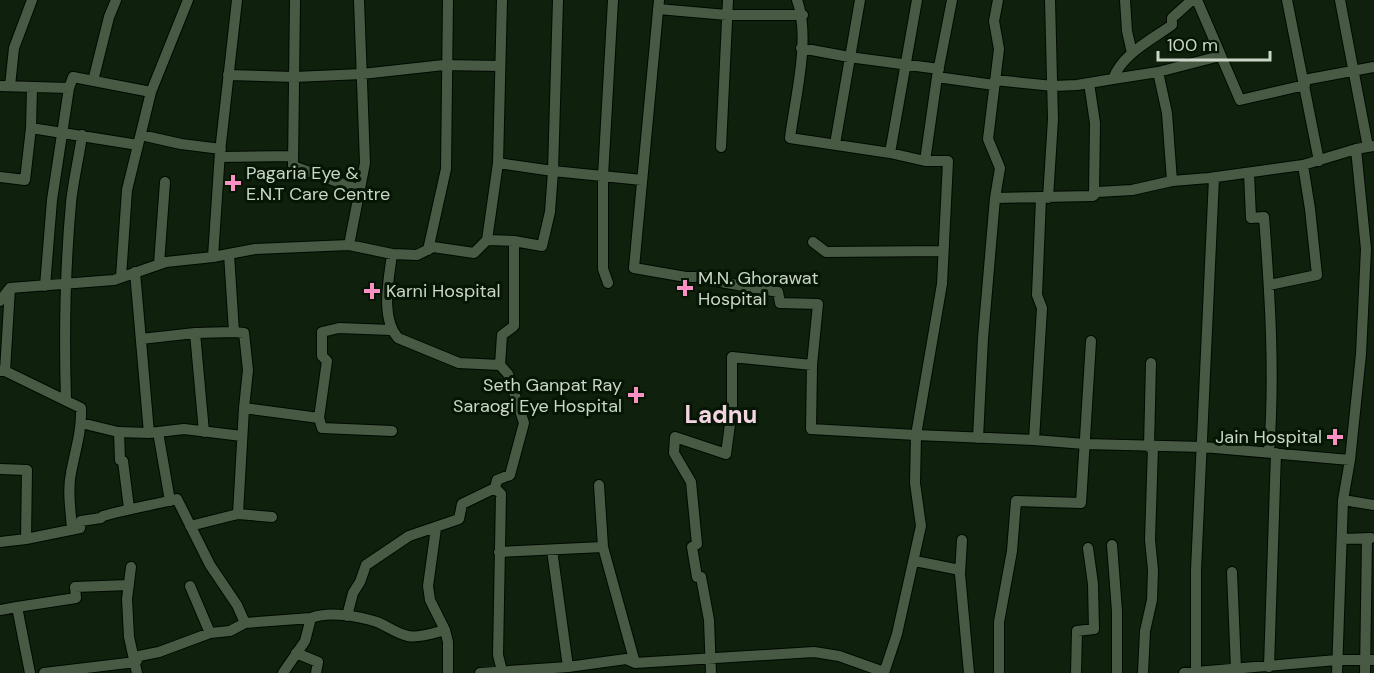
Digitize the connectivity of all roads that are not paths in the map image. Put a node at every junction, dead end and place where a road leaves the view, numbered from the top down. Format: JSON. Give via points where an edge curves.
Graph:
{"nodes":[{"id":1,"x":32,"y":0,"type":"edge"},
{"id":2,"x":116,"y":0,"type":"edge"},
{"id":3,"x":188,"y":0,"type":"edge"},
{"id":4,"x":237,"y":0,"type":"edge"},
{"id":5,"x":295,"y":0,"type":"edge"},
{"id":6,"x":359,"y":0,"type":"edge"},
{"id":7,"x":448,"y":0,"type":"edge"},
{"id":8,"x":502,"y":0,"type":"edge"},
{"id":9,"x":558,"y":0,"type":"edge"},
{"id":10,"x":613,"y":0,"type":"edge"},
{"id":11,"x":728,"y":0,"type":"edge"},
{"id":12,"x":797,"y":0,"type":"edge"},
{"id":13,"x":860,"y":0,"type":"edge"},
{"id":14,"x":917,"y":0,"type":"edge"},
{"id":15,"x":952,"y":0,"type":"edge"},
{"id":16,"x":998,"y":0,"type":"edge"},
{"id":17,"x":1050,"y":0,"type":"edge"},
{"id":18,"x":1125,"y":0,"type":"edge"},
{"id":19,"x":1192,"y":0,"type":"edge"},
{"id":20,"x":1197,"y":0,"type":"edge"},
{"id":21,"x":1287,"y":0,"type":"edge"},
{"id":22,"x":1340,"y":0,"type":"edge"},
{"id":23,"x":658,"y":4,"type":"edge"},
{"id":24,"x":727,"y":15,"type":"junction"},
{"id":25,"x":803,"y":15,"type":"junction"},
{"id":26,"x":801,"y":48,"type":"junction"},
{"id":27,"x":1132,"y":53,"type":"junction"},
{"id":28,"x":1220,"y":56,"type":"junction"},
{"id":29,"x":849,"y":57,"type":"junction"},
{"id":30,"x":905,"y":64,"type":"junction"},
{"id":31,"x":447,"y":65,"type":"junction"},
{"id":32,"x":500,"y":66,"type":"junction"},
{"id":33,"x":1374,"y":67,"type":"edge"},
{"id":34,"x":1355,"y":71,"type":"junction"},
{"id":35,"x":1158,"y":72,"type":"junction"},
{"id":36,"x":938,"y":73,"type":"junction"},
{"id":37,"x":362,"y":74,"type":"junction"},
{"id":38,"x":228,"y":75,"type":"junction"},
{"id":39,"x":294,"y":77,"type":"junction"},
{"id":40,"x":1113,"y":79,"type":"junction"},
{"id":41,"x":93,"y":81,"type":"junction"},
{"id":42,"x":1305,"y":82,"type":"junction"},
{"id":43,"x":994,"y":83,"type":"junction"},
{"id":44,"x":1089,"y":83,"type":"junction"},
{"id":45,"x":5,"y":86,"type":"edge"},
{"id":46,"x":1053,"y":86,"type":"junction"},
{"id":47,"x":32,"y":87,"type":"junction"},
{"id":48,"x":69,"y":88,"type":"junction"},
{"id":49,"x":151,"y":92,"type":"junction"},
{"id":50,"x":31,"y":129,"type":"junction"},
{"id":51,"x":62,"y":134,"type":"junction"},
{"id":52,"x":82,"y":135,"type":"junction"},
{"id":53,"x":139,"y":140,"type":"junction"},
{"id":54,"x":835,"y":144,"type":"junction"},
{"id":55,"x":1371,"y":146,"type":"edge"},
{"id":56,"x":722,"y":147,"type":"dead end"},
{"id":57,"x":1356,"y":149,"type":"junction"},
{"id":58,"x":220,"y":153,"type":"junction"},
{"id":59,"x":890,"y":153,"type":"junction"},
{"id":60,"x":293,"y":156,"type":"junction"},
{"id":61,"x":925,"y":161,"type":"junction"},
{"id":62,"x":1319,"y":161,"type":"junction"},
{"id":63,"x":498,"y":163,"type":"junction"},
{"id":64,"x":1303,"y":165,"type":"junction"},
{"id":65,"x":553,"y":171,"type":"junction"},
{"id":66,"x":1249,"y":173,"type":"junction"},
{"id":67,"x":603,"y":176,"type":"junction"},
{"id":68,"x":0,"y":177,"type":"edge"},
{"id":69,"x":1214,"y":177,"type":"junction"},
{"id":70,"x":642,"y":180,"type":"junction"},
{"id":71,"x":1172,"y":181,"type":"junction"},
{"id":72,"x":165,"y":182,"type":"dead end"},
{"id":73,"x":360,"y":190,"type":"junction"},
{"id":74,"x":1094,"y":194,"type":"junction"},
{"id":75,"x":995,"y":198,"type":"junction"},
{"id":76,"x":1044,"y":198,"type":"junction"},
{"id":77,"x":487,"y":240,"type":"junction"},
{"id":78,"x":514,"y":241,"type":"junction"},
{"id":79,"x":813,"y":242,"type":"dead end"},
{"id":80,"x":349,"y":245,"type":"junction"},
{"id":81,"x":428,"y":250,"type":"junction"},
{"id":82,"x":943,"y":251,"type":"junction"},
{"id":83,"x":229,"y":254,"type":"junction"},
{"id":84,"x":392,"y":254,"type":"junction"},
{"id":85,"x":213,"y":257,"type":"junction"},
{"id":86,"x":159,"y":264,"type":"junction"},
{"id":87,"x":135,"y":272,"type":"junction"},
{"id":88,"x":121,"y":277,"type":"junction"},
{"id":89,"x":608,"y":283,"type":"dead end"},
{"id":90,"x":66,"y":284,"type":"junction"},
{"id":91,"x":1269,"y":285,"type":"junction"},
{"id":92,"x":45,"y":286,"type":"junction"},
{"id":93,"x":10,"y":288,"type":"junction"},
{"id":94,"x":0,"y":300,"type":"edge"},
{"id":95,"x":1362,"y":327,"type":"junction"},
{"id":96,"x":1374,"y":329,"type":"edge"},
{"id":97,"x":392,"y":330,"type":"junction"},
{"id":98,"x":234,"y":332,"type":"junction"},
{"id":99,"x":195,"y":333,"type":"junction"},
{"id":100,"x":141,"y":339,"type":"junction"},
{"id":101,"x":1091,"y":340,"type":"dead end"},
{"id":102,"x":1151,"y":363,"type":"dead end"},
{"id":103,"x":500,"y":365,"type":"junction"},
{"id":104,"x":812,"y":365,"type":"junction"},
{"id":105,"x":2,"y":371,"type":"edge"},
{"id":106,"x":66,"y":400,"type":"junction"},
{"id":107,"x":244,"y":408,"type":"junction"},
{"id":108,"x":319,"y":418,"type":"junction"},
{"id":109,"x":81,"y":423,"type":"junction"},
{"id":110,"x":119,"y":432,"type":"junction"},
{"id":111,"x":204,"y":432,"type":"junction"},
{"id":112,"x":392,"y":432,"type":"dead end"},
{"id":113,"x":154,"y":433,"type":"junction"},
{"id":114,"x":916,"y":435,"type":"junction"},
{"id":115,"x":242,"y":436,"type":"junction"},
{"id":116,"x":978,"y":438,"type":"junction"},
{"id":117,"x":1034,"y":440,"type":"junction"},
{"id":118,"x":1085,"y":444,"type":"junction"},
{"id":119,"x":1151,"y":447,"type":"junction"},
{"id":120,"x":1203,"y":447,"type":"junction"},
{"id":121,"x":1272,"y":453,"type":"junction"},
{"id":122,"x":1350,"y":460,"type":"junction"},
{"id":123,"x":0,"y":469,"type":"edge"},
{"id":124,"x":599,"y":485,"type":"dead end"},
{"id":125,"x":495,"y":488,"type":"junction"},
{"id":126,"x":1343,"y":500,"type":"junction"},
{"id":127,"x":170,"y":501,"type":"junction"},
{"id":128,"x":1374,"y":504,"type":"edge"},
{"id":129,"x":129,"y":508,"type":"junction"},
{"id":130,"x":238,"y":514,"type":"junction"},
{"id":131,"x":272,"y":517,"type":"dead end"},
{"id":132,"x":190,"y":526,"type":"junction"},
{"id":133,"x":436,"y":528,"type":"junction"},
{"id":134,"x":72,"y":530,"type":"junction"},
{"id":135,"x":1342,"y":538,"type":"junction"},
{"id":136,"x":1370,"y":538,"type":"edge"},
{"id":137,"x":27,"y":539,"type":"junction"},
{"id":138,"x":962,"y":540,"type":"dead end"},
{"id":139,"x":0,"y":542,"type":"edge"},
{"id":140,"x":1112,"y":545,"type":"dead end"},
{"id":141,"x":603,"y":547,"type":"junction"},
{"id":142,"x":1088,"y":548,"type":"dead end"},
{"id":143,"x":552,"y":550,"type":"junction"},
{"id":144,"x":499,"y":552,"type":"junction"},
{"id":145,"x":915,"y":561,"type":"junction"},
{"id":146,"x":131,"y":567,"type":"dead end"},
{"id":147,"x":960,"y":570,"type":"junction"},
{"id":148,"x":1232,"y":572,"type":"dead end"},
{"id":149,"x":129,"y":585,"type":"junction"},
{"id":150,"x":190,"y":586,"type":"dead end"},
{"id":151,"x":16,"y":608,"type":"junction"},
{"id":152,"x":0,"y":610,"type":"edge"},
{"id":153,"x":347,"y":616,"type":"junction"},
{"id":154,"x":311,"y":618,"type":"junction"},
{"id":155,"x":245,"y":623,"type":"junction"},
{"id":156,"x":445,"y":630,"type":"junction"},
{"id":157,"x":210,"y":633,"type":"junction"},
{"id":158,"x":296,"y":653,"type":"junction"},
{"id":159,"x":710,"y":660,"type":"junction"},
{"id":160,"x":1337,"y":660,"type":"junction"},
{"id":161,"x":1369,"y":660,"type":"edge"},
{"id":162,"x":635,"y":663,"type":"junction"},
{"id":163,"x":568,"y":667,"type":"junction"},
{"id":164,"x":1269,"y":667,"type":"junction"},
{"id":165,"x":136,"y":668,"type":"edge"},
{"id":166,"x":1292,"y":669,"type":"edge"},
{"id":167,"x":1242,"y":670,"type":"edge"},
{"id":168,"x":502,"y":672,"type":"edge"},
{"id":169,"x":884,"y":672,"type":"edge"},
{"id":170,"x":1196,"y":672,"type":"edge"},
{"id":171,"x":30,"y":673,"type":"edge"},
{"id":172,"x":45,"y":673,"type":"edge"},
{"id":173,"x":283,"y":673,"type":"edge"},
{"id":174,"x":316,"y":673,"type":"edge"},
{"id":175,"x":448,"y":673,"type":"edge"},
{"id":176,"x":480,"y":673,"type":"edge"},
{"id":177,"x":711,"y":673,"type":"edge"},
{"id":178,"x":969,"y":673,"type":"edge"},
{"id":179,"x":999,"y":673,"type":"edge"},
{"id":180,"x":1076,"y":673,"type":"edge"},
{"id":181,"x":1117,"y":673,"type":"edge"},
{"id":182,"x":1143,"y":673,"type":"edge"},
{"id":183,"x":1184,"y":673,"type":"edge"},
{"id":184,"x":1338,"y":673,"type":"edge"},
{"id":185,"x":1365,"y":673,"type":"edge"}],
"edges":[{"from":1,"to":45,"type":"street"},
{"from":2,"to":41,"type":"street"},
{"from":3,"to":49,"type":"street"},
{"from":4,"to":38,"type":"street"},
{"from":5,"to":39,"type":"street"},
{"from":6,"to":37,"type":"street"},
{"from":7,"to":31,"type":"street"},
{"from":8,"to":32,"type":"street"},
{"from":9,"to":65,"type":"street"},
{"from":10,"to":67,"type":"street"},
{"from":11,"to":24,"type":"street"},
{"from":12,"to":25,"type":"street"},
{"from":13,"to":29,"type":"street"},
{"from":14,"to":30,"type":"street"},
{"from":15,"to":36,"type":"street"},
{"from":16,"to":43,"type":"street","via":[[994,21],[999,49]]},
{"from":17,"to":46,"type":"street"},
{"from":18,"to":27,"type":"street"},
{"from":19,"to":27,"type":"street","via":[[1172,18],[1172,25]]},
{"from":20,"to":28,"type":"street"},
{"from":21,"to":42,"type":"street"},
{"from":22,"to":34,"type":"street"},
{"from":23,"to":24,"type":"street"},
{"from":23,"to":70,"type":"street"},
{"from":24,"to":25,"type":"street"},
{"from":24,"to":56,"type":"street"},
{"from":25,"to":26,"type":"street"},
{"from":26,"to":29,"type":"street"},
{"from":26,"to":54,"type":"street","via":[[790,138]]},
{"from":27,"to":40,"type":"street"},
{"from":28,"to":35,"type":"street"},
{"from":28,"to":42,"type":"street","via":[[1240,100]]},
{"from":29,"to":30,"type":"street"},
{"from":29,"to":54,"type":"street"},
{"from":30,"to":36,"type":"street"},
{"from":30,"to":59,"type":"street"},
{"from":31,"to":32,"type":"street"},
{"from":31,"to":37,"type":"street"},
{"from":31,"to":81,"type":"street","via":[[446,169]]},
{"from":32,"to":63,"type":"street"},
{"from":33,"to":34,"type":"street"},
{"from":34,"to":42,"type":"street"},
{"from":34,"to":55,"type":"street"},
{"from":35,"to":40,"type":"street"},
{"from":35,"to":71,"type":"street","via":[[1167,113]]},
{"from":36,"to":43,"type":"street"},
{"from":36,"to":61,"type":"street"},
{"from":37,"to":39,"type":"street"},
{"from":37,"to":73,"type":"street","via":[[365,163]]},
{"from":38,"to":39,"type":"street"},
{"from":38,"to":58,"type":"street"},
{"from":39,"to":60,"type":"street"},
{"from":40,"to":44,"type":"street"},
{"from":41,"to":48,"type":"street","via":[[73,77]]},
{"from":41,"to":49,"type":"street"},
{"from":42,"to":62,"type":"street"},
{"from":43,"to":46,"type":"street"},
{"from":43,"to":75,"type":"street","via":[[988,139],[1000,168]]},
{"from":44,"to":46,"type":"street"},
{"from":44,"to":74,"type":"street","via":[[1095,123]]},
{"from":45,"to":47,"type":"street"},
{"from":46,"to":76,"type":"street"},
{"from":47,"to":48,"type":"street"},
{"from":47,"to":50,"type":"street"},
{"from":48,"to":51,"type":"street"},
{"from":49,"to":53,"type":"street"},
{"from":50,"to":51,"type":"street"},
{"from":50,"to":68,"type":"street","via":[[26,180]]},
{"from":51,"to":52,"type":"street"},
{"from":51,"to":92,"type":"street"},
{"from":52,"to":53,"type":"street"},
{"from":52,"to":90,"type":"street","via":[[71,201]]},
{"from":53,"to":58,"type":"street"},
{"from":53,"to":88,"type":"street","via":[[127,190]]},
{"from":54,"to":59,"type":"street"},
{"from":55,"to":57,"type":"street"},
{"from":57,"to":62,"type":"street"},
{"from":57,"to":95,"type":"street","via":[[1366,249]]},
{"from":58,"to":60,"type":"street"},
{"from":58,"to":85,"type":"street"},
{"from":59,"to":61,"type":"street"},
{"from":60,"to":73,"type":"street","via":[[293,166]]},
{"from":61,"to":82,"type":"street","via":[[948,161]]},
{"from":62,"to":64,"type":"street"},
{"from":63,"to":65,"type":"street"},
{"from":63,"to":77,"type":"street"},
{"from":64,"to":66,"type":"street"},
{"from":64,"to":91,"type":"street","via":[[1317,275]]},
{"from":65,"to":67,"type":"street"},
{"from":65,"to":78,"type":"street","via":[[542,246]]},
{"from":66,"to":69,"type":"street"},
{"from":66,"to":91,"type":"street","via":[[1251,218],[1264,217]]},
{"from":67,"to":70,"type":"street"},
{"from":67,"to":89,"type":"street","via":[[603,269]]},
{"from":69,"to":71,"type":"street"},
{"from":69,"to":120,"type":"street"},
{"from":70,"to":104,"type":"street","via":[[634,268],[707,277],[778,292],[780,303],[818,304]]},
{"from":71,"to":74,"type":"street"},
{"from":72,"to":86,"type":"street"},
{"from":73,"to":80,"type":"street"},
{"from":74,"to":76,"type":"street"},
{"from":75,"to":76,"type":"street"},
{"from":75,"to":116,"type":"street"},
{"from":76,"to":117,"type":"street"},
{"from":77,"to":78,"type":"street"},
{"from":77,"to":81,"type":"street","via":[[474,253],[434,247]]},
{"from":78,"to":103,"type":"street","via":[[514,327],[502,335]]},
{"from":79,"to":82,"type":"street","via":[[826,252]]},
{"from":80,"to":83,"type":"street","via":[[255,249]]},
{"from":80,"to":84,"type":"street"},
{"from":81,"to":84,"type":"street","via":[[417,255]]},
{"from":82,"to":114,"type":"street","via":[[942,284]]},
{"from":83,"to":85,"type":"street"},
{"from":83,"to":98,"type":"street"},
{"from":84,"to":97,"type":"street","via":[[387,302]]},
{"from":85,"to":86,"type":"street"},
{"from":86,"to":87,"type":"street"},
{"from":87,"to":88,"type":"street"},
{"from":87,"to":100,"type":"street"},
{"from":88,"to":90,"type":"street"},
{"from":90,"to":92,"type":"street"},
{"from":90,"to":106,"type":"street"},
{"from":91,"to":121,"type":"street"},
{"from":92,"to":93,"type":"street"},
{"from":93,"to":94,"type":"street"},
{"from":93,"to":105,"type":"street"},
{"from":95,"to":96,"type":"street"},
{"from":95,"to":122,"type":"street"},
{"from":97,"to":103,"type":"street","via":[[398,338],[459,363]]},
{"from":97,"to":108,"type":"street","via":[[339,328],[322,332],[322,356],[327,361]]},
{"from":98,"to":99,"type":"street"},
{"from":98,"to":107,"type":"street","via":[[244,333],[248,370]]},
{"from":99,"to":100,"type":"street"},
{"from":99,"to":111,"type":"street"},
{"from":100,"to":113,"type":"street"},
{"from":101,"to":118,"type":"street"},
{"from":102,"to":119,"type":"street"},
{"from":103,"to":125,"type":"street","via":[[508,374],[524,423],[510,475],[497,480]]},
{"from":104,"to":114,"type":"street","via":[[812,429]]},
{"from":104,"to":159,"type":"street","via":[[732,357],[732,409],[726,454],[675,437],[674,453],[691,482],[697,544],[692,547],[709,620]]},
{"from":105,"to":106,"type":"street"},
{"from":106,"to":109,"type":"street","via":[[81,408]]},
{"from":107,"to":108,"type":"street"},
{"from":107,"to":115,"type":"street"},
{"from":108,"to":112,"type":"street","via":[[322,428]]},
{"from":109,"to":110,"type":"street"},
{"from":109,"to":134,"type":"street","via":[[69,490]]},
{"from":110,"to":113,"type":"street"},
{"from":110,"to":129,"type":"street"},
{"from":111,"to":113,"type":"street","via":[[184,429]]},
{"from":111,"to":115,"type":"street"},
{"from":113,"to":127,"type":"street"},
{"from":114,"to":116,"type":"street"},
{"from":114,"to":145,"type":"street","via":[[915,483],[921,526]]},
{"from":115,"to":130,"type":"street"},
{"from":116,"to":117,"type":"street"},
{"from":117,"to":118,"type":"street"},
{"from":118,"to":119,"type":"street"},
{"from":118,"to":179,"type":"street","via":[[1081,503],[1016,501],[999,622]]},
{"from":119,"to":120,"type":"street"},
{"from":119,"to":182,"type":"street","via":[[1152,600],[1145,631]]},
{"from":120,"to":121,"type":"street"},
{"from":120,"to":170,"type":"street","via":[[1196,570]]},
{"from":121,"to":122,"type":"street"},
{"from":121,"to":164,"type":"street"},
{"from":122,"to":126,"type":"street"},
{"from":123,"to":137,"type":"street","via":[[27,470]]},
{"from":124,"to":141,"type":"street"},
{"from":125,"to":133,"type":"street","via":[[462,504],[459,519]]},
{"from":125,"to":144,"type":"street","via":[[501,494]]},
{"from":126,"to":128,"type":"street"},
{"from":126,"to":135,"type":"street"},
{"from":127,"to":129,"type":"street"},
{"from":127,"to":132,"type":"street","via":[[177,499]]},
{"from":129,"to":134,"type":"street","via":[[81,521],[80,528]]},
{"from":130,"to":131,"type":"street"},
{"from":130,"to":132,"type":"street"},
{"from":132,"to":155,"type":"street"},
{"from":133,"to":153,"type":"street","via":[[409,536],[366,565]]},
{"from":133,"to":156,"type":"street","via":[[428,586],[430,600]]},
{"from":134,"to":137,"type":"street"},
{"from":135,"to":136,"type":"street"},
{"from":135,"to":160,"type":"street"},
{"from":136,"to":161,"type":"street"},
{"from":137,"to":139,"type":"street"},
{"from":138,"to":147,"type":"street"},
{"from":140,"to":181,"type":"street"},
{"from":141,"to":143,"type":"street"},
{"from":141,"to":162,"type":"street"},
{"from":142,"to":180,"type":"street","via":[[1094,584],[1094,628],[1077,631]]},
{"from":143,"to":144,"type":"street"},
{"from":143,"to":163,"type":"street"},
{"from":144,"to":168,"type":"street","via":[[498,655]]},
{"from":145,"to":147,"type":"street"},
{"from":145,"to":169,"type":"street"},
{"from":146,"to":149,"type":"street"},
{"from":147,"to":178,"type":"street"},
{"from":148,"to":167,"type":"street"},
{"from":149,"to":151,"type":"street","via":[[75,587],[76,598]]},
{"from":149,"to":165,"type":"street","via":[[129,637]]},
{"from":150,"to":157,"type":"street"},
{"from":151,"to":152,"type":"street"},
{"from":151,"to":171,"type":"street"},
{"from":153,"to":154,"type":"street"},
{"from":153,"to":156,"type":"street","via":[[377,622],[408,636]]},
{"from":154,"to":155,"type":"street"},
{"from":154,"to":158,"type":"street","via":[[308,634]]},
{"from":155,"to":157,"type":"street","via":[[230,631]]},
{"from":156,"to":175,"type":"street"},
{"from":157,"to":165,"type":"street","via":[[139,656]]},
{"from":158,"to":173,"type":"street"},
{"from":158,"to":174,"type":"street","via":[[318,662]]},
{"from":159,"to":162,"type":"street"},
{"from":159,"to":169,"type":"street","via":[[814,652],[839,656]]},
{"from":159,"to":177,"type":"street"},
{"from":160,"to":161,"type":"street"},
{"from":160,"to":166,"type":"street"},
{"from":160,"to":184,"type":"street"},
{"from":161,"to":185,"type":"street"},
{"from":162,"to":163,"type":"street","via":[[626,659]]},
{"from":163,"to":168,"type":"street"},
{"from":164,"to":166,"type":"street"},
{"from":164,"to":167,"type":"street"},
{"from":165,"to":172,"type":"street"},
{"from":167,"to":170,"type":"street"},
{"from":168,"to":176,"type":"street"},
{"from":170,"to":183,"type":"street"}]}
